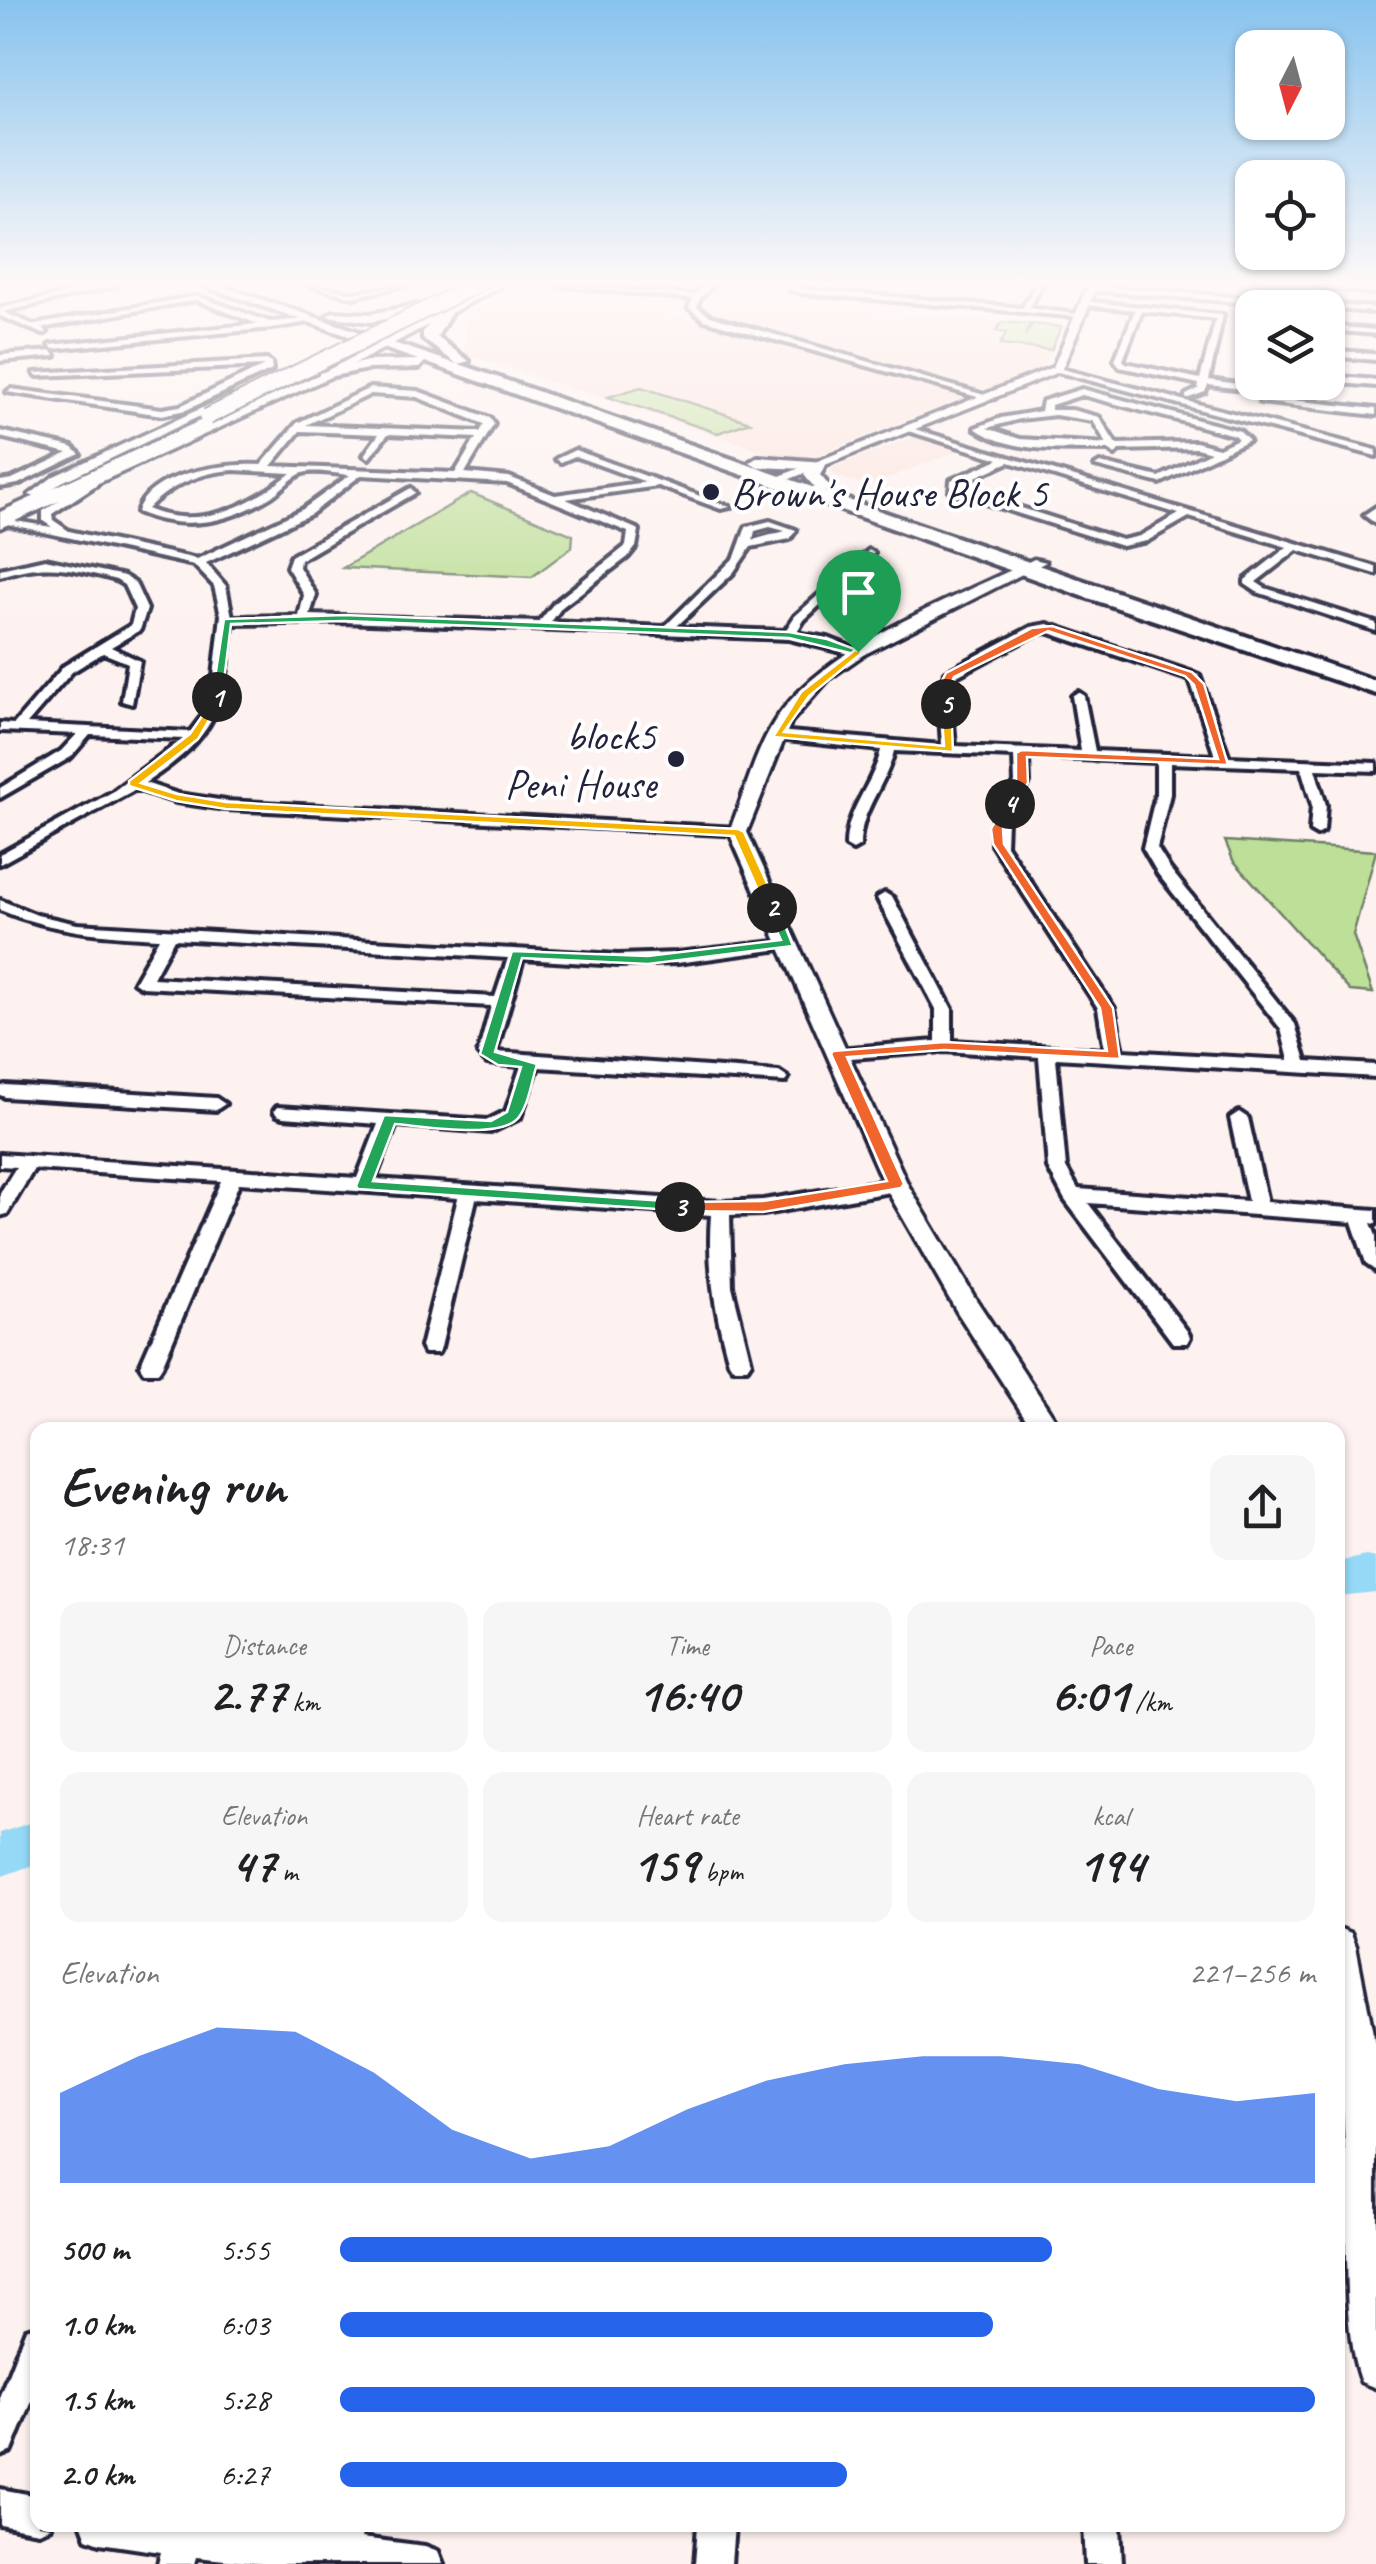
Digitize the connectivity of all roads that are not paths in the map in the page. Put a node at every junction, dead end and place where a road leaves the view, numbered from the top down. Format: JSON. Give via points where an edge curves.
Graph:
{"nodes":[{"id":1,"x":106,"y":405,"type":"edge"},
{"id":2,"x":190,"y":405,"type":"edge"},
{"id":3,"x":218,"y":405,"type":"edge"},
{"id":4,"x":233,"y":405,"type":"edge"},
{"id":5,"x":236,"y":405,"type":"edge"},
{"id":6,"x":262,"y":405,"type":"edge"},
{"id":7,"x":343,"y":405,"type":"edge"},
{"id":8,"x":446,"y":405,"type":"edge"},
{"id":9,"x":566,"y":405,"type":"edge"},
{"id":10,"x":585,"y":405,"type":"edge"},
{"id":11,"x":974,"y":405,"type":"edge"},
{"id":12,"x":1046,"y":405,"type":"edge"},
{"id":13,"x":1128,"y":405,"type":"edge"},
{"id":14,"x":1195,"y":405,"type":"edge"},
{"id":15,"x":1253,"y":405,"type":"edge"},
{"id":16,"x":1307,"y":405,"type":"edge"},
{"id":17,"x":1376,"y":412,"type":"edge"},
{"id":18,"x":1232,"y":414,"type":"junction"},
{"id":19,"x":1046,"y":415,"type":"junction"},
{"id":20,"x":296,"y":428,"type":"junction"},
{"id":21,"x":911,"y":429,"type":"junction"},
{"id":22,"x":386,"y":431,"type":"junction"},
{"id":23,"x":0,"y":434,"type":"edge"},
{"id":24,"x":482,"y":434,"type":"junction"},
{"id":25,"x":1111,"y":444,"type":"junction"},
{"id":26,"x":1222,"y":452,"type":"junction"},
{"id":27,"x":1376,"y":453,"type":"edge"},
{"id":28,"x":370,"y":456,"type":"dead end"},
{"id":29,"x":735,"y":458,"type":"junction"},
{"id":30,"x":1007,"y":459,"type":"junction"},
{"id":31,"x":599,"y":462,"type":"dead end"},
{"id":32,"x":818,"y":464,"type":"junction"},
{"id":33,"x":1100,"y":466,"type":"junction"},
{"id":34,"x":262,"y":469,"type":"junction"},
{"id":35,"x":300,"y":470,"type":"junction"},
{"id":36,"x":359,"y":472,"type":"junction"},
{"id":37,"x":458,"y":476,"type":"junction"},
{"id":38,"x":782,"y":478,"type":"junction"},
{"id":39,"x":1070,"y":478,"type":"junction"},
{"id":40,"x":94,"y":482,"type":"junction"},
{"id":41,"x":657,"y":483,"type":"junction"},
{"id":42,"x":1,"y":484,"type":"edge"},
{"id":43,"x":823,"y":488,"type":"junction"},
{"id":44,"x":411,"y":491,"type":"dead end"},
{"id":45,"x":35,"y":495,"type":"junction"},
{"id":46,"x":557,"y":498,"type":"junction"},
{"id":47,"x":725,"y":507,"type":"dead end"},
{"id":48,"x":1376,"y":510,"type":"edge"},
{"id":49,"x":1187,"y":514,"type":"junction"},
{"id":50,"x":292,"y":518,"type":"junction"},
{"id":51,"x":2,"y":519,"type":"edge"},
{"id":52,"x":325,"y":520,"type":"dead end"},
{"id":53,"x":341,"y":520,"type":"dead end"},
{"id":54,"x":357,"y":521,"type":"junction"},
{"id":55,"x":1376,"y":521,"type":"edge"},
{"id":56,"x":68,"y":532,"type":"junction"},
{"id":57,"x":749,"y":544,"type":"dead end"},
{"id":58,"x":1294,"y":547,"type":"junction"},
{"id":59,"x":870,"y":553,"type":"dead end"},
{"id":60,"x":987,"y":556,"type":"junction"},
{"id":61,"x":198,"y":562,"type":"junction"},
{"id":62,"x":1032,"y":565,"type":"junction"},
{"id":63,"x":1376,"y":571,"type":"edge"},
{"id":64,"x":0,"y":572,"type":"edge"},
{"id":65,"x":996,"y":584,"type":"junction"},
{"id":66,"x":1092,"y":593,"type":"junction"},
{"id":67,"x":304,"y":617,"type":"junction"},
{"id":68,"x":227,"y":621,"type":"junction"},
{"id":69,"x":542,"y":626,"type":"junction"},
{"id":70,"x":1376,"y":627,"type":"edge"},
{"id":71,"x":667,"y":630,"type":"junction"},
{"id":72,"x":789,"y":635,"type":"junction"},
{"id":73,"x":105,"y":648,"type":"junction"},
{"id":74,"x":858,"y":652,"type":"junction"},
{"id":75,"x":1376,"y":678,"type":"edge"},
{"id":76,"x":1376,"y":688,"type":"edge"},
{"id":77,"x":1078,"y":696,"type":"dead end"},
{"id":78,"x":128,"y":701,"type":"dead end"},
{"id":79,"x":0,"y":727,"type":"edge"},
{"id":80,"x":17,"y":728,"type":"junction"},
{"id":81,"x":87,"y":731,"type":"junction"},
{"id":82,"x":777,"y":735,"type":"junction"},
{"id":83,"x":194,"y":736,"type":"junction"},
{"id":84,"x":888,"y":747,"type":"junction"},
{"id":85,"x":950,"y":750,"type":"junction"},
{"id":86,"x":1022,"y":753,"type":"junction"},
{"id":87,"x":1090,"y":756,"type":"junction"},
{"id":88,"x":1163,"y":760,"type":"junction"},
{"id":89,"x":1224,"y":763,"type":"junction"},
{"id":90,"x":1308,"y":766,"type":"junction"},
{"id":91,"x":1376,"y":768,"type":"edge"},
{"id":92,"x":132,"y":784,"type":"junction"},
{"id":93,"x":0,"y":794,"type":"edge"},
{"id":94,"x":1318,"y":831,"type":"dead end"},
{"id":95,"x":738,"y":832,"type":"junction"},
{"id":96,"x":854,"y":846,"type":"dead end"},
{"id":97,"x":0,"y":860,"type":"edge"},
{"id":98,"x":885,"y":898,"type":"dead end"},
{"id":99,"x":0,"y":904,"type":"edge"},
{"id":100,"x":169,"y":934,"type":"junction"},
{"id":101,"x":788,"y":943,"type":"junction"},
{"id":102,"x":517,"y":954,"type":"junction"},
{"id":103,"x":500,"y":1002,"type":"junction"},
{"id":104,"x":944,"y":1046,"type":"junction"},
{"id":105,"x":1046,"y":1053,"type":"junction"},
{"id":106,"x":838,"y":1054,"type":"junction"},
{"id":107,"x":1115,"y":1056,"type":"junction"},
{"id":108,"x":530,"y":1064,"type":"junction"},
{"id":109,"x":1299,"y":1066,"type":"junction"},
{"id":110,"x":1376,"y":1072,"type":"edge"},
{"id":111,"x":779,"y":1078,"type":"dead end"},
{"id":112,"x":6,"y":1091,"type":"dead end"},
{"id":113,"x":216,"y":1104,"type":"dead end"},
{"id":114,"x":282,"y":1111,"type":"dead end"},
{"id":115,"x":1239,"y":1118,"type":"dead end"},
{"id":116,"x":389,"y":1119,"type":"junction"},
{"id":117,"x":0,"y":1160,"type":"edge"},
{"id":118,"x":29,"y":1162,"type":"junction"},
{"id":119,"x":232,"y":1177,"type":"junction"},
{"id":120,"x":896,"y":1184,"type":"junction"},
{"id":121,"x":363,"y":1186,"type":"junction"},
{"id":122,"x":468,"y":1194,"type":"junction"},
{"id":123,"x":1072,"y":1194,"type":"junction"},
{"id":124,"x":721,"y":1208,"type":"junction"},
{"id":125,"x":1259,"y":1208,"type":"junction"},
{"id":126,"x":0,"y":1209,"type":"edge"},
{"id":127,"x":1367,"y":1216,"type":"edge"},
{"id":128,"x":1376,"y":1263,"type":"edge"},
{"id":129,"x":1180,"y":1337,"type":"dead end"},
{"id":130,"x":431,"y":1346,"type":"dead end"},
{"id":131,"x":740,"y":1362,"type":"dead end"},
{"id":132,"x":151,"y":1366,"type":"dead end"},
{"id":133,"x":1043,"y":1422,"type":"edge"},
{"id":134,"x":1345,"y":1980,"type":"edge"},
{"id":135,"x":30,"y":2362,"type":"edge"},
{"id":136,"x":1376,"y":2366,"type":"edge"},
{"id":137,"x":0,"y":2439,"type":"edge"},
{"id":138,"x":0,"y":2507,"type":"edge"},
{"id":139,"x":30,"y":2513,"type":"edge"},
{"id":140,"x":120,"y":2532,"type":"edge"},
{"id":141,"x":715,"y":2532,"type":"edge"},
{"id":142,"x":1102,"y":2532,"type":"edge"},
{"id":143,"x":343,"y":2539,"type":"edge"},
{"id":144,"x":179,"y":2552,"type":"edge"},
{"id":145,"x":425,"y":2564,"type":"edge"},
{"id":146,"x":713,"y":2564,"type":"edge"},
{"id":147,"x":1104,"y":2564,"type":"edge"}],
"edges":[{"from":1,"to":2,"type":"street","via":[[162,412]]},
{"from":3,"to":45,"type":"street"},
{"from":4,"to":45,"type":"highway","bridge":true},
{"from":5,"to":51,"type":"highway"},
{"from":6,"to":40,"type":"street"},
{"from":7,"to":20,"type":"street"},
{"from":8,"to":24,"type":"street","via":[[487,420]]},
{"from":9,"to":38,"type":"main road"},
{"from":10,"to":29,"type":"main road"},
{"from":11,"to":21,"type":"street"},
{"from":12,"to":19,"type":"street"},
{"from":13,"to":26,"type":"street","via":[[1243,437]]},
{"from":14,"to":18,"type":"street"},
{"from":15,"to":18,"type":"street"},
{"from":16,"to":17,"type":"street"},
{"from":18,"to":27,"type":"street"},
{"from":19,"to":25,"type":"street","via":[[1094,417]]},
{"from":19,"to":25,"type":"street","via":[[1011,416],[980,428],[1028,444]]},
{"from":20,"to":22,"type":"street"},
{"from":20,"to":34,"type":"street"},
{"from":21,"to":30,"type":"street"},
{"from":21,"to":32,"type":"street"},
{"from":22,"to":24,"type":"street"},
{"from":22,"to":28,"type":"street"},
{"from":23,"to":42,"type":"street","via":[[75,454]]},
{"from":24,"to":37,"type":"street"},
{"from":25,"to":26,"type":"street"},
{"from":25,"to":33,"type":"street","via":[[1115,460]]},
{"from":26,"to":33,"type":"street","via":[[1160,480]]},
{"from":29,"to":32,"type":"main road"},
{"from":29,"to":38,"type":"main road"},
{"from":30,"to":39,"type":"street"},
{"from":30,"to":49,"type":"street","via":[[955,482],[954,490],[1122,544]]},
{"from":31,"to":41,"type":"street"},
{"from":32,"to":38,"type":"street"},
{"from":32,"to":43,"type":"main road","via":[[812,475]]},
{"from":33,"to":39,"type":"street"},
{"from":34,"to":35,"type":"street"},
{"from":34,"to":35,"type":"street","via":[[206,471],[141,510],[211,521]]},
{"from":35,"to":36,"type":"street"},
{"from":36,"to":37,"type":"street"},
{"from":36,"to":50,"type":"street"},
{"from":37,"to":46,"type":"street","via":[[509,480]]},
{"from":38,"to":43,"type":"main road"},
{"from":38,"to":60,"type":"main road"},
{"from":39,"to":49,"type":"street"},
{"from":40,"to":51,"type":"street"},
{"from":40,"to":56,"type":"street","via":[[47,513],[48,521]]},
{"from":41,"to":46,"type":"street"},
{"from":41,"to":47,"type":"street"},
{"from":43,"to":62,"type":"main road"},
{"from":44,"to":54,"type":"street"},
{"from":45,"to":51,"type":"highway"},
{"from":46,"to":69,"type":"street","via":[[624,524],[635,538]]},
{"from":48,"to":55,"type":"street","via":[[1370,514]]},
{"from":49,"to":58,"type":"street"},
{"from":50,"to":52,"type":"street"},
{"from":50,"to":61,"type":"street"},
{"from":51,"to":56,"type":"street"},
{"from":53,"to":54,"type":"street"},
{"from":54,"to":67,"type":"street","via":[[292,562],[310,595]]},
{"from":56,"to":61,"type":"street"},
{"from":57,"to":71,"type":"street","via":[[739,562]]},
{"from":58,"to":63,"type":"street"},
{"from":58,"to":70,"type":"street","via":[[1248,582]]},
{"from":59,"to":72,"type":"street","via":[[798,618]]},
{"from":60,"to":62,"type":"main road"},
{"from":60,"to":65,"type":"main road","via":[[1000,568]]},
{"from":61,"to":68,"type":"street","via":[[224,591]]},
{"from":62,"to":65,"type":"street"},
{"from":62,"to":66,"type":"main road"},
{"from":62,"to":75,"type":"main road"},
{"from":64,"to":73,"type":"street","via":[[49,560],[129,583],[140,619]]},
{"from":65,"to":66,"type":"main road","via":[[1036,582]]},
{"from":65,"to":74,"type":"street"},
{"from":66,"to":76,"type":"main road"},
{"from":67,"to":68,"type":"street"},
{"from":67,"to":69,"type":"street"},
{"from":68,"to":83,"type":"street","via":[[219,693]]},
{"from":69,"to":71,"type":"street"},
{"from":71,"to":72,"type":"street"},
{"from":72,"to":74,"type":"street"},
{"from":73,"to":78,"type":"street","via":[[134,661]]},
{"from":73,"to":80,"type":"street","via":[[56,680]]},
{"from":74,"to":82,"type":"street","via":[[805,694]]},
{"from":77,"to":87,"type":"street"},
{"from":79,"to":80,"type":"street"},
{"from":80,"to":81,"type":"street"},
{"from":81,"to":83,"type":"street"},
{"from":81,"to":93,"type":"street","via":[[66,754]]},
{"from":82,"to":84,"type":"street"},
{"from":82,"to":95,"type":"street"},
{"from":83,"to":92,"type":"street"},
{"from":84,"to":85,"type":"street"},
{"from":84,"to":96,"type":"street","via":[[884,772],[854,817]]},
{"from":85,"to":86,"type":"street"},
{"from":85,"to":89,"type":"street","via":[[944,686],[950,675],[1048,628],[1195,678]]},
{"from":86,"to":87,"type":"street"},
{"from":86,"to":107,"type":"street","via":[[1022,783],[1000,820],[998,844],[1106,1008]]},
{"from":87,"to":88,"type":"street"},
{"from":88,"to":89,"type":"street"},
{"from":88,"to":109,"type":"street","via":[[1164,794],[1150,848],[1289,1028]]},
{"from":89,"to":90,"type":"street"},
{"from":90,"to":91,"type":"street"},
{"from":90,"to":94,"type":"street"},
{"from":92,"to":95,"type":"street","via":[[226,805]]},
{"from":92,"to":97,"type":"street"},
{"from":95,"to":101,"type":"street"},
{"from":98,"to":104,"type":"street","via":[[944,1008]]},
{"from":99,"to":100,"type":"street","via":[[78,928]]},
{"from":100,"to":102,"type":"street"},
{"from":100,"to":103,"type":"street","via":[[142,982]]},
{"from":101,"to":102,"type":"street","via":[[648,960]]},
{"from":101,"to":106,"type":"street"},
{"from":102,"to":103,"type":"street"},
{"from":103,"to":108,"type":"street","via":[[487,1054]]},
{"from":104,"to":105,"type":"street"},
{"from":104,"to":106,"type":"street"},
{"from":105,"to":107,"type":"street"},
{"from":105,"to":123,"type":"street","via":[[1054,1154]]},
{"from":106,"to":120,"type":"street"},
{"from":107,"to":109,"type":"street"},
{"from":108,"to":111,"type":"street"},
{"from":108,"to":116,"type":"street","via":[[506,1122]]},
{"from":109,"to":110,"type":"street"},
{"from":112,"to":113,"type":"street"},
{"from":114,"to":116,"type":"street"},
{"from":115,"to":125,"type":"street"},
{"from":116,"to":121,"type":"street"},
{"from":117,"to":118,"type":"street"},
{"from":118,"to":119,"type":"street"},
{"from":118,"to":126,"type":"street"},
{"from":119,"to":121,"type":"street"},
{"from":119,"to":132,"type":"street"},
{"from":120,"to":124,"type":"street"},
{"from":120,"to":133,"type":"street"},
{"from":121,"to":122,"type":"street"},
{"from":122,"to":124,"type":"street"},
{"from":122,"to":130,"type":"street"},
{"from":123,"to":125,"type":"street"},
{"from":123,"to":129,"type":"street"},
{"from":124,"to":131,"type":"street","via":[[720,1284]]},
{"from":125,"to":127,"type":"street"},
{"from":127,"to":128,"type":"street"},
{"from":134,"to":136,"type":"street","via":[[1361,2088]]},
{"from":135,"to":137,"type":"street"},
{"from":138,"to":139,"type":"street"},
{"from":140,"to":144,"type":"street"},
{"from":141,"to":146,"type":"street"},
{"from":142,"to":147,"type":"street"},
{"from":143,"to":144,"type":"street"},
{"from":143,"to":145,"type":"street"}]}
